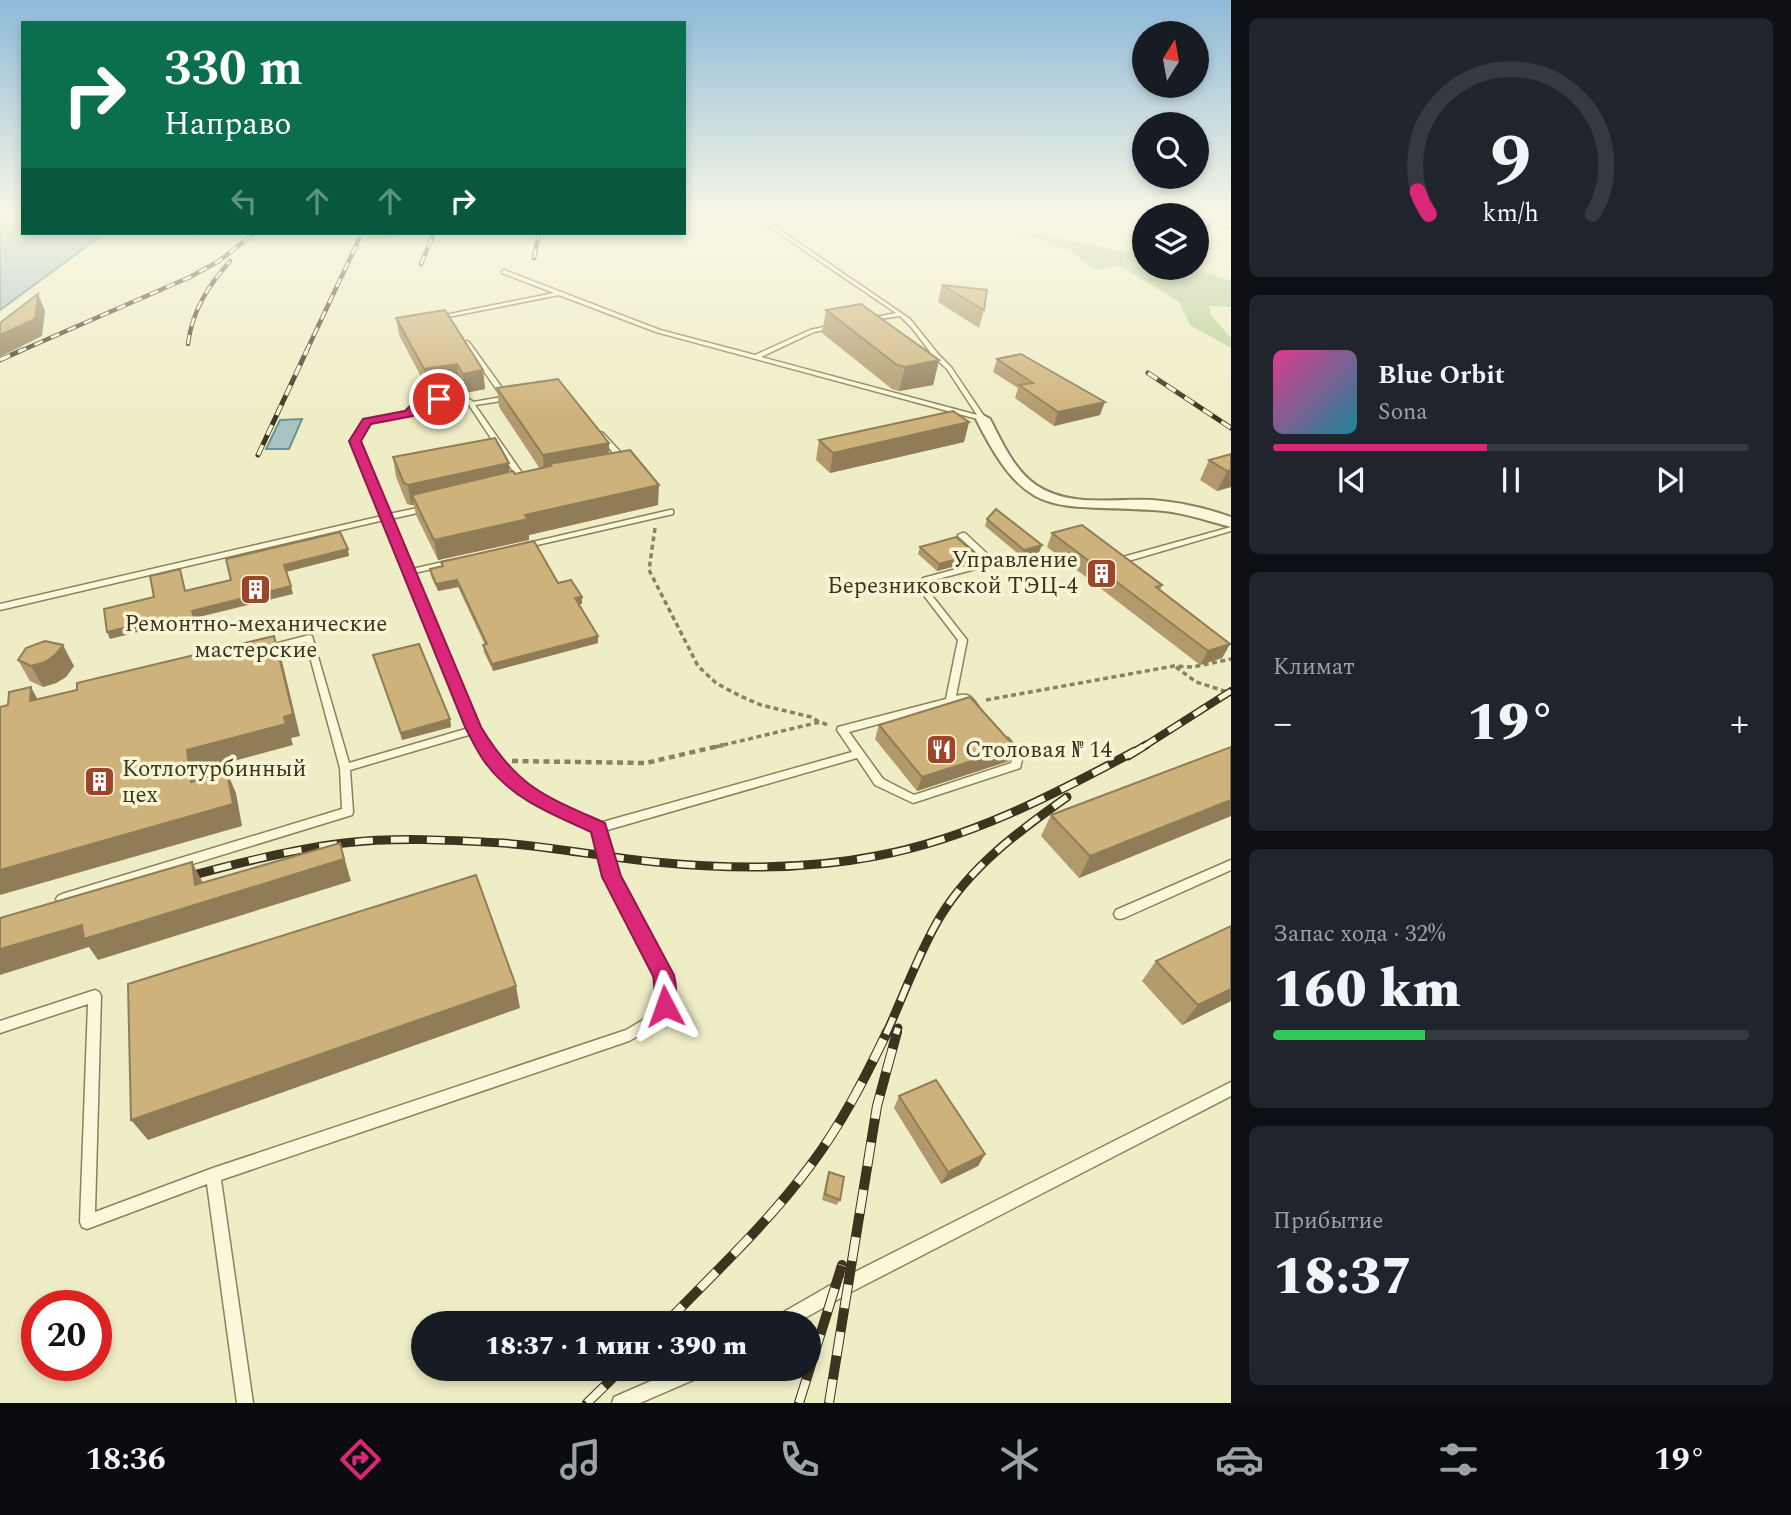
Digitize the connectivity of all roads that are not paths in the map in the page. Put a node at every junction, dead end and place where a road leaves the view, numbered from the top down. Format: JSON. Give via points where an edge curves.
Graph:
{"nodes":[{"id":1,"x":531,"y":282,"type":"edge"},
{"id":2,"x":855,"y":282,"type":"edge"},
{"id":3,"x":558,"y":293,"type":"junction"},
{"id":4,"x":901,"y":313,"type":"junction"},
{"id":5,"x":429,"y":318,"type":"edge"},
{"id":6,"x":863,"y":321,"type":"edge"},
{"id":7,"x":838,"y":326,"type":"edge"},
{"id":8,"x":467,"y":343,"type":"edge"},
{"id":9,"x":754,"y":358,"type":"junction"},
{"id":10,"x":516,"y":396,"type":"edge"},
{"id":11,"x":505,"y":398,"type":"junction"},
{"id":12,"x":471,"y":404,"type":"junction"},
{"id":13,"x":983,"y":419,"type":"junction"},
{"id":14,"x":592,"y":423,"type":"edge"},
{"id":15,"x":613,"y":467,"type":"edge"},
{"id":16,"x":513,"y":487,"type":"edge"},
{"id":17,"x":437,"y":506,"type":"edge"},
{"id":18,"x":670,"y":512,"type":"dead end"},
{"id":19,"x":386,"y":518,"type":"junction"},
{"id":20,"x":1231,"y":523,"type":"edge"},
{"id":21,"x":1231,"y":529,"type":"edge"},
{"id":22,"x":962,"y":535,"type":"dead end"},
{"id":23,"x":512,"y":548,"type":"edge"},
{"id":24,"x":460,"y":560,"type":"edge"},
{"id":25,"x":1122,"y":560,"type":"edge"},
{"id":26,"x":408,"y":572,"type":"junction"},
{"id":27,"x":0,"y":607,"type":"edge"},
{"id":28,"x":255,"y":652,"type":"edge"},
{"id":29,"x":950,"y":701,"type":"junction"},
{"id":30,"x":978,"y":712,"type":"edge"},
{"id":31,"x":994,"y":729,"type":"edge"},
{"id":32,"x":475,"y":730,"type":"junction"},
{"id":33,"x":859,"y":754,"type":"junction"},
{"id":34,"x":345,"y":768,"type":"junction"},
{"id":35,"x":598,"y":828,"type":"junction"},
{"id":36,"x":1231,"y":865,"type":"edge"},
{"id":37,"x":62,"y":899,"type":"edge"},
{"id":38,"x":1120,"y":914,"type":"dead end"},
{"id":39,"x":0,"y":1027,"type":"edge"},
{"id":40,"x":1231,"y":1089,"type":"edge"},
{"id":41,"x":213,"y":1175,"type":"junction"},
{"id":42,"x":801,"y":1311,"type":"edge"},
{"id":43,"x":671,"y":1381,"type":"edge"},
{"id":44,"x":245,"y":1403,"type":"edge"},
{"id":45,"x":620,"y":1403,"type":"edge"}],
"edges":[{"from":1,"to":3,"type":"lane"},
{"from":2,"to":4,"type":"lane"},
{"from":3,"to":5,"type":"lane"},
{"from":3,"to":9,"type":"lane","via":[[658,331]]},
{"from":4,"to":6,"type":"lane"},
{"from":4,"to":13,"type":"lane","via":[[949,368]]},
{"from":7,"to":9,"type":"lane","via":[[813,331]]},
{"from":8,"to":11,"type":"lane"},
{"from":9,"to":13,"type":"lane"},
{"from":10,"to":11,"type":"lane"},
{"from":11,"to":12,"type":"lane"},
{"from":12,"to":16,"type":"lane","via":[[532,483]]},
{"from":12,"to":19,"type":"lane","via":[[458,396],[367,421],[355,441]]},
{"from":13,"to":20,"type":"street","via":[[1016,476],[1035,491],[1065,504],[1155,505]]},
{"from":14,"to":15,"type":"lane","via":[[625,464]]},
{"from":17,"to":19,"type":"lane"},
{"from":18,"to":23,"type":"lane"},
{"from":19,"to":26,"type":"lane"},
{"from":19,"to":27,"type":"lane"},
{"from":21,"to":25,"type":"lane"},
{"from":22,"to":29,"type":"lane","via":[[992,562],[926,580],[926,593],[963,640]]},
{"from":24,"to":26,"type":"lane"},
{"from":26,"to":32,"type":"lane"},
{"from":28,"to":34,"type":"lane","via":[[309,639]]},
{"from":29,"to":30,"type":"lane","via":[[965,697]]},
{"from":29,"to":33,"type":"lane","via":[[842,730]]},
{"from":31,"to":33,"type":"lane","via":[[1018,756],[1016,765],[913,799],[879,782]]},
{"from":32,"to":34,"type":"lane"},
{"from":32,"to":35,"type":"lane","via":[[492,760],[522,790]]},
{"from":33,"to":35,"type":"lane"},
{"from":34,"to":37,"type":"lane","via":[[348,812]]},
{"from":35,"to":41,"type":"lane","via":[[611,877],[667,988],[665,1006],[653,1022],[629,1035]]},
{"from":36,"to":38,"type":"lane"},
{"from":39,"to":41,"type":"lane","via":[[95,996],[87,1222]]},
{"from":40,"to":42,"type":"lane"},
{"from":41,"to":44,"type":"lane"},
{"from":43,"to":45,"type":"lane"}]}
